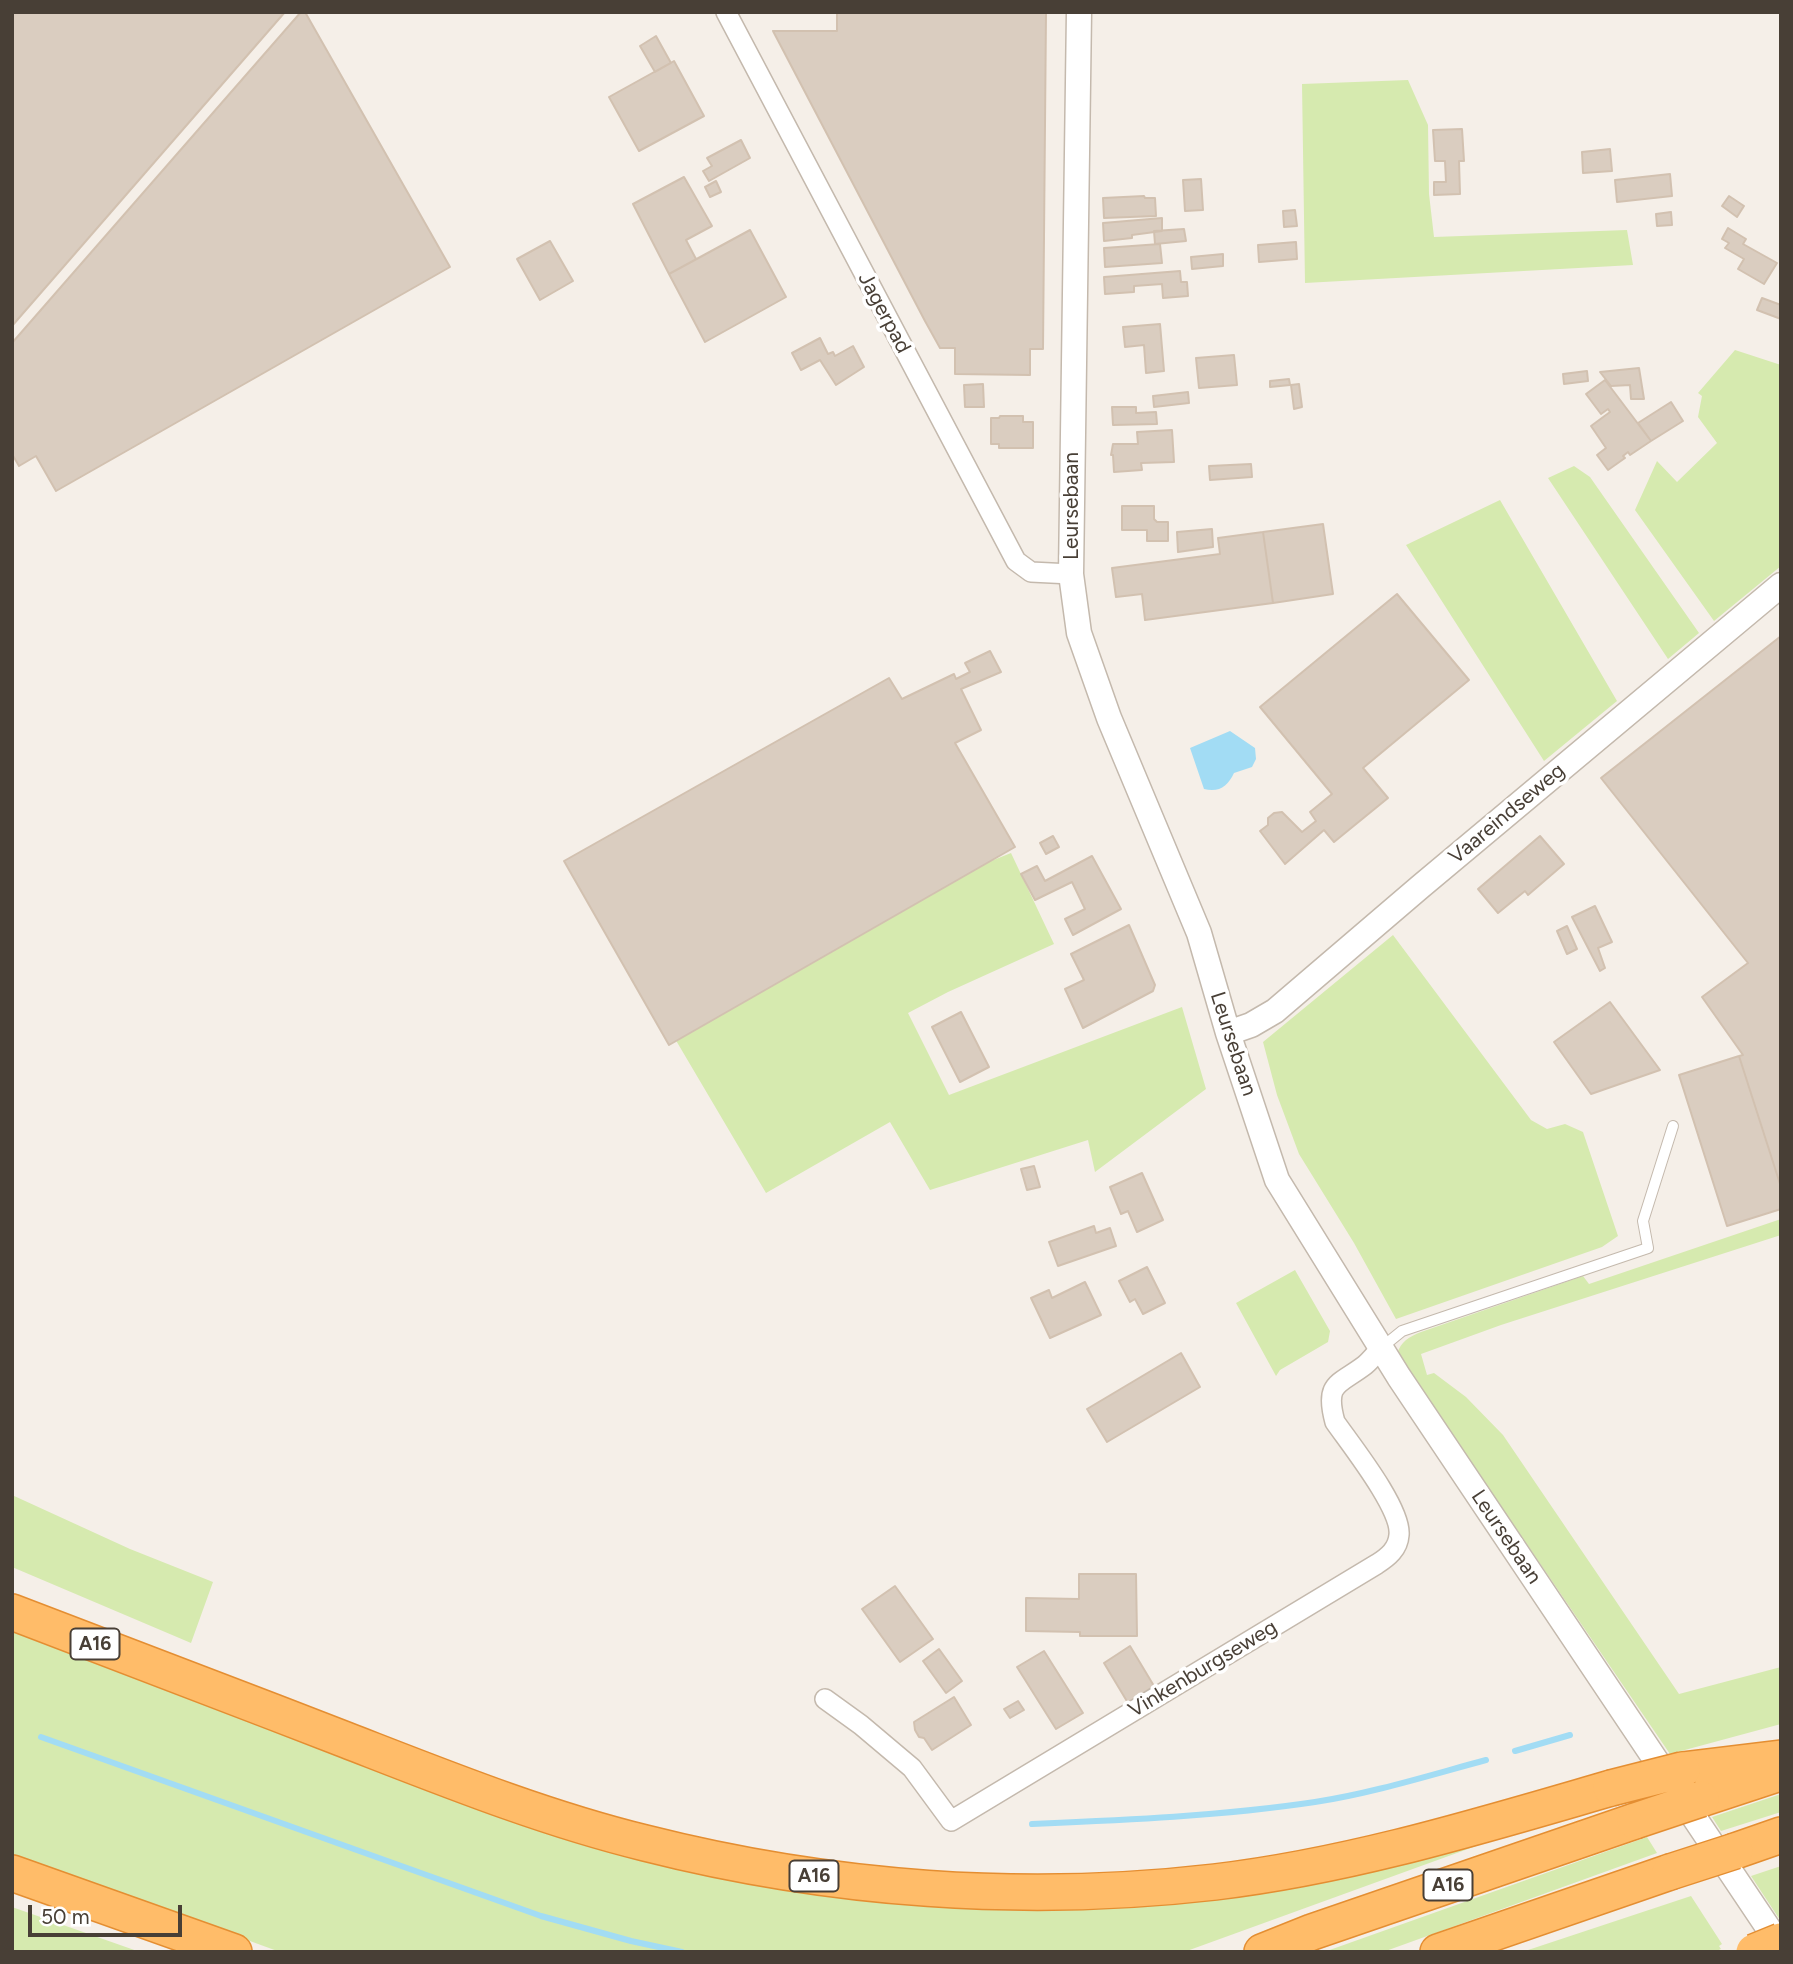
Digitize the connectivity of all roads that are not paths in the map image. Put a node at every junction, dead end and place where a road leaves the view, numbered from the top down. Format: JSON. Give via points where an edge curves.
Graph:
{"nodes":[{"id":1,"x":726,"y":12,"type":"edge"},
{"id":2,"x":1079,"y":12,"type":"edge"},
{"id":3,"x":1071,"y":574,"type":"junction"},
{"id":4,"x":1781,"y":585,"type":"edge"},
{"id":5,"x":1228,"y":1032,"type":"junction"},
{"id":6,"x":1673,"y":1126,"type":"dead end"},
{"id":7,"x":1381,"y":1348,"type":"junction"},
{"id":8,"x":12,"y":1612,"type":"edge"},
{"id":9,"x":825,"y":1699,"type":"dead end"},
{"id":10,"x":1781,"y":1758,"type":"edge"},
{"id":11,"x":1781,"y":1773,"type":"edge"},
{"id":12,"x":1781,"y":1835,"type":"edge"},
{"id":13,"x":12,"y":1873,"type":"edge"},
{"id":14,"x":1781,"y":1941,"type":"edge"},
{"id":15,"x":1781,"y":1947,"type":"edge"},
{"id":16,"x":234,"y":1952,"type":"edge"},
{"id":17,"x":1262,"y":1952,"type":"edge"},
{"id":18,"x":1438,"y":1952,"type":"edge"},
{"id":19,"x":1754,"y":1952,"type":"edge"}],
"edges":[{"from":1,"to":3,"type":"street","name":"Jagerpad","via":[[1016,561],[1031,572]]},
{"from":2,"to":3,"type":"street","name":"Leursebaan"},
{"from":3,"to":5,"type":"street","name":"Leursebaan","via":[[1079,633],[1109,718],[1199,933]]},
{"from":4,"to":5,"type":"street","name":"Vaareindseweg","via":[[1275,1011]]},
{"from":5,"to":7,"type":"street","name":"Leursebaan","via":[[1278,1180]]},
{"from":6,"to":7,"type":"lane","via":[[1643,1221],[1648,1248],[1402,1331]]},
{"from":7,"to":9,"type":"street","name":"Vinkenburgseweg","via":[[1342,1379],[1331,1406],[1335,1422],[1398,1517],[1399,1537],[1389,1556],[1377,1564],[951,1821],[912,1768]]},
{"from":7,"to":15,"type":"street","name":"Leursebaan"},
{"from":8,"to":10,"type":"highway","number":"A16","bridge":true,"via":[[432,1773],[643,1843],[743,1865],[927,1889],[1088,1891],[1217,1882],[1401,1847],[1682,1770]]},
{"from":11,"to":17,"type":"highway","number":"A16","bridge":true},
{"from":12,"to":18,"type":"highway","bridge":true},
{"from":13,"to":16,"type":"highway"},
{"from":14,"to":19,"type":"highway","bridge":true}]}
